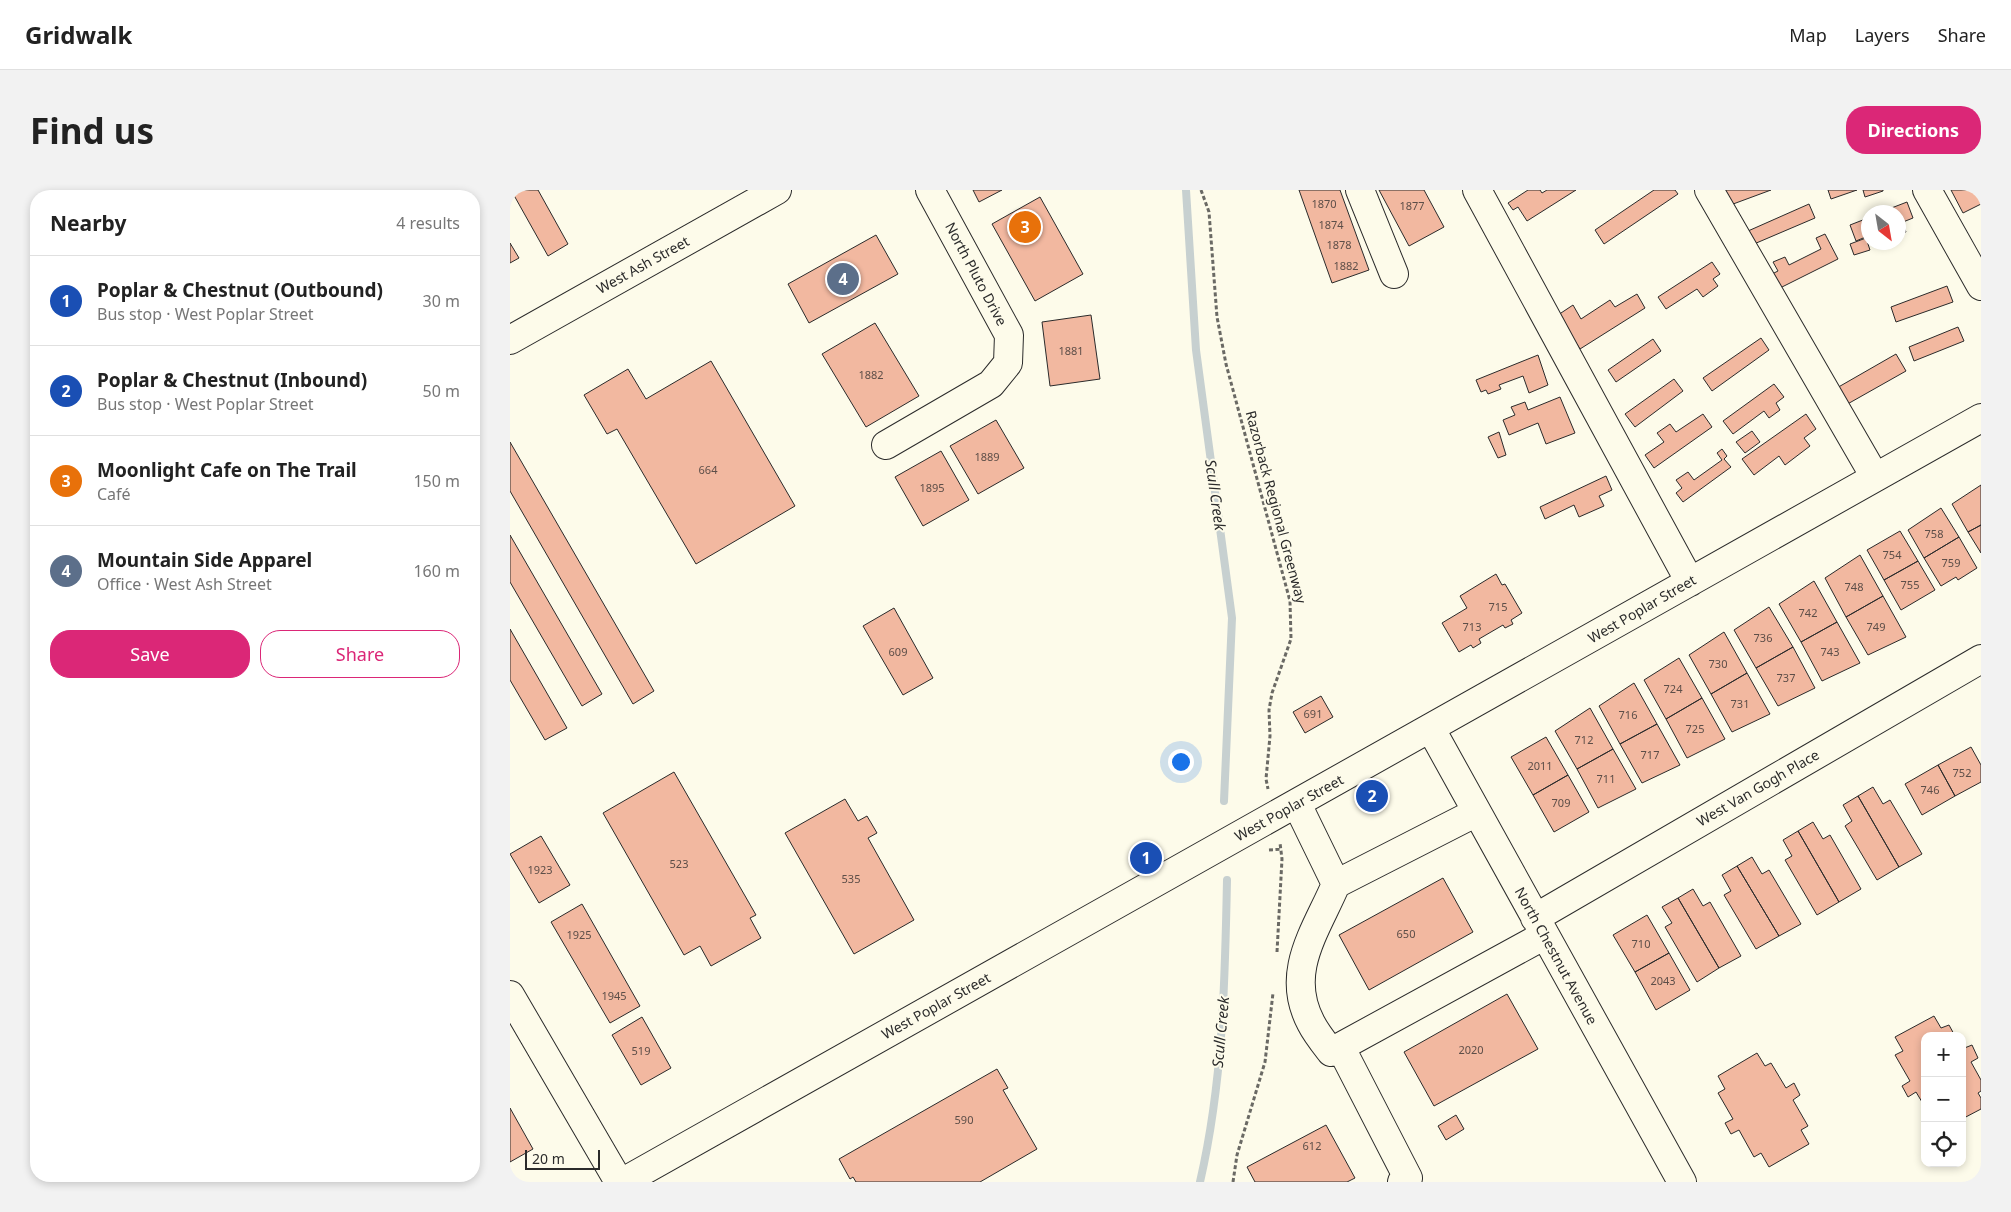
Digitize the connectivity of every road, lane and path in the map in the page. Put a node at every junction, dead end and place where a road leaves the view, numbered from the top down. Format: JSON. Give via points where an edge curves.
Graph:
{"nodes":[{"id":1,"x":777,"y":190,"type":"edge"},
{"id":2,"x":930,"y":190,"type":"edge"},
{"id":3,"x":1202,"y":190,"type":"edge"},
{"id":4,"x":1360,"y":190,"type":"edge"},
{"id":5,"x":1477,"y":190,"type":"edge"},
{"id":6,"x":1708,"y":190,"type":"edge"},
{"id":7,"x":1927,"y":190,"type":"edge"},
{"id":8,"x":1394,"y":274,"type":"dead end"},
{"id":9,"x":1981,"y":286,"type":"edge"},
{"id":10,"x":510,"y":340,"type":"edge"},
{"id":11,"x":1981,"y":418,"type":"edge"},
{"id":12,"x":886,"y":445,"type":"dead end"},
{"id":13,"x":1875,"y":478,"type":"junction"},
{"id":14,"x":1690,"y":582,"type":"junction"},
{"id":15,"x":1981,"y":659,"type":"edge"},
{"id":16,"x":1431,"y":729,"type":"junction"},
{"id":17,"x":1286,"y":810,"type":"junction"},
{"id":18,"x":1477,"y":812,"type":"junction"},
{"id":19,"x":1336,"y":884,"type":"junction"},
{"id":20,"x":1540,"y":926,"type":"junction"},
{"id":21,"x":1277,"y":961,"type":"dead end"},
{"id":22,"x":1274,"y":987,"type":"dead end"},
{"id":23,"x":510,"y":996,"type":"edge"},
{"id":24,"x":1341,"y":1048,"type":"junction"},
{"id":25,"x":619,"y":1182,"type":"edge"},
{"id":26,"x":623,"y":1182,"type":"edge"},
{"id":27,"x":1234,"y":1182,"type":"edge"},
{"id":28,"x":1402,"y":1182,"type":"edge"},
{"id":29,"x":1682,"y":1182,"type":"edge"}],
"edges":[{"from":1,"to":10,"type":"street","name":"West Ash Street"},
{"from":2,"to":12,"type":"street","name":"North Pluto Drive","via":[[1009,336],[1008,364],[991,384]]},
{"from":3,"to":17,"type":"path","name":"Razorback Regional Greenway","via":[[1209,212],[1217,318],[1226,364],[1291,610],[1292,639],[1269,710],[1266,779]]},
{"from":4,"to":8,"type":"street"},
{"from":5,"to":14,"type":"street"},
{"from":6,"to":13,"type":"street"},
{"from":7,"to":9,"type":"street"},
{"from":11,"to":13,"type":"street","name":"West Poplar Street"},
{"from":13,"to":14,"type":"street","name":"West Poplar Street"},
{"from":14,"to":16,"type":"street","name":"West Poplar Street"},
{"from":15,"to":20,"type":"street","name":"West Van Gogh Place"},
{"from":16,"to":17,"type":"street","name":"West Poplar Street"},
{"from":16,"to":18,"type":"street","name":"North Chestnut Avenue"},
{"from":17,"to":19,"type":"street"},
{"from":17,"to":21,"type":"path","name":"Razorback Regional Greenway","via":[[1277,837],[1282,849]]},
{"from":17,"to":26,"type":"street","name":"West Poplar Street"},
{"from":18,"to":19,"type":"street"},
{"from":18,"to":20,"type":"street","name":"North Chestnut Avenue"},
{"from":19,"to":24,"type":"street","via":[[1304,957],[1299,978],[1311,1023],[1331,1052]]},
{"from":20,"to":24,"type":"street","name":"West Van Gogh Place"},
{"from":20,"to":29,"type":"street","name":"North Chestnut Avenue"},
{"from":22,"to":27,"type":"path","via":[[1265,1062],[1237,1155]]},
{"from":23,"to":25,"type":"street"},
{"from":24,"to":28,"type":"street","via":[[1408,1178]]}]}
